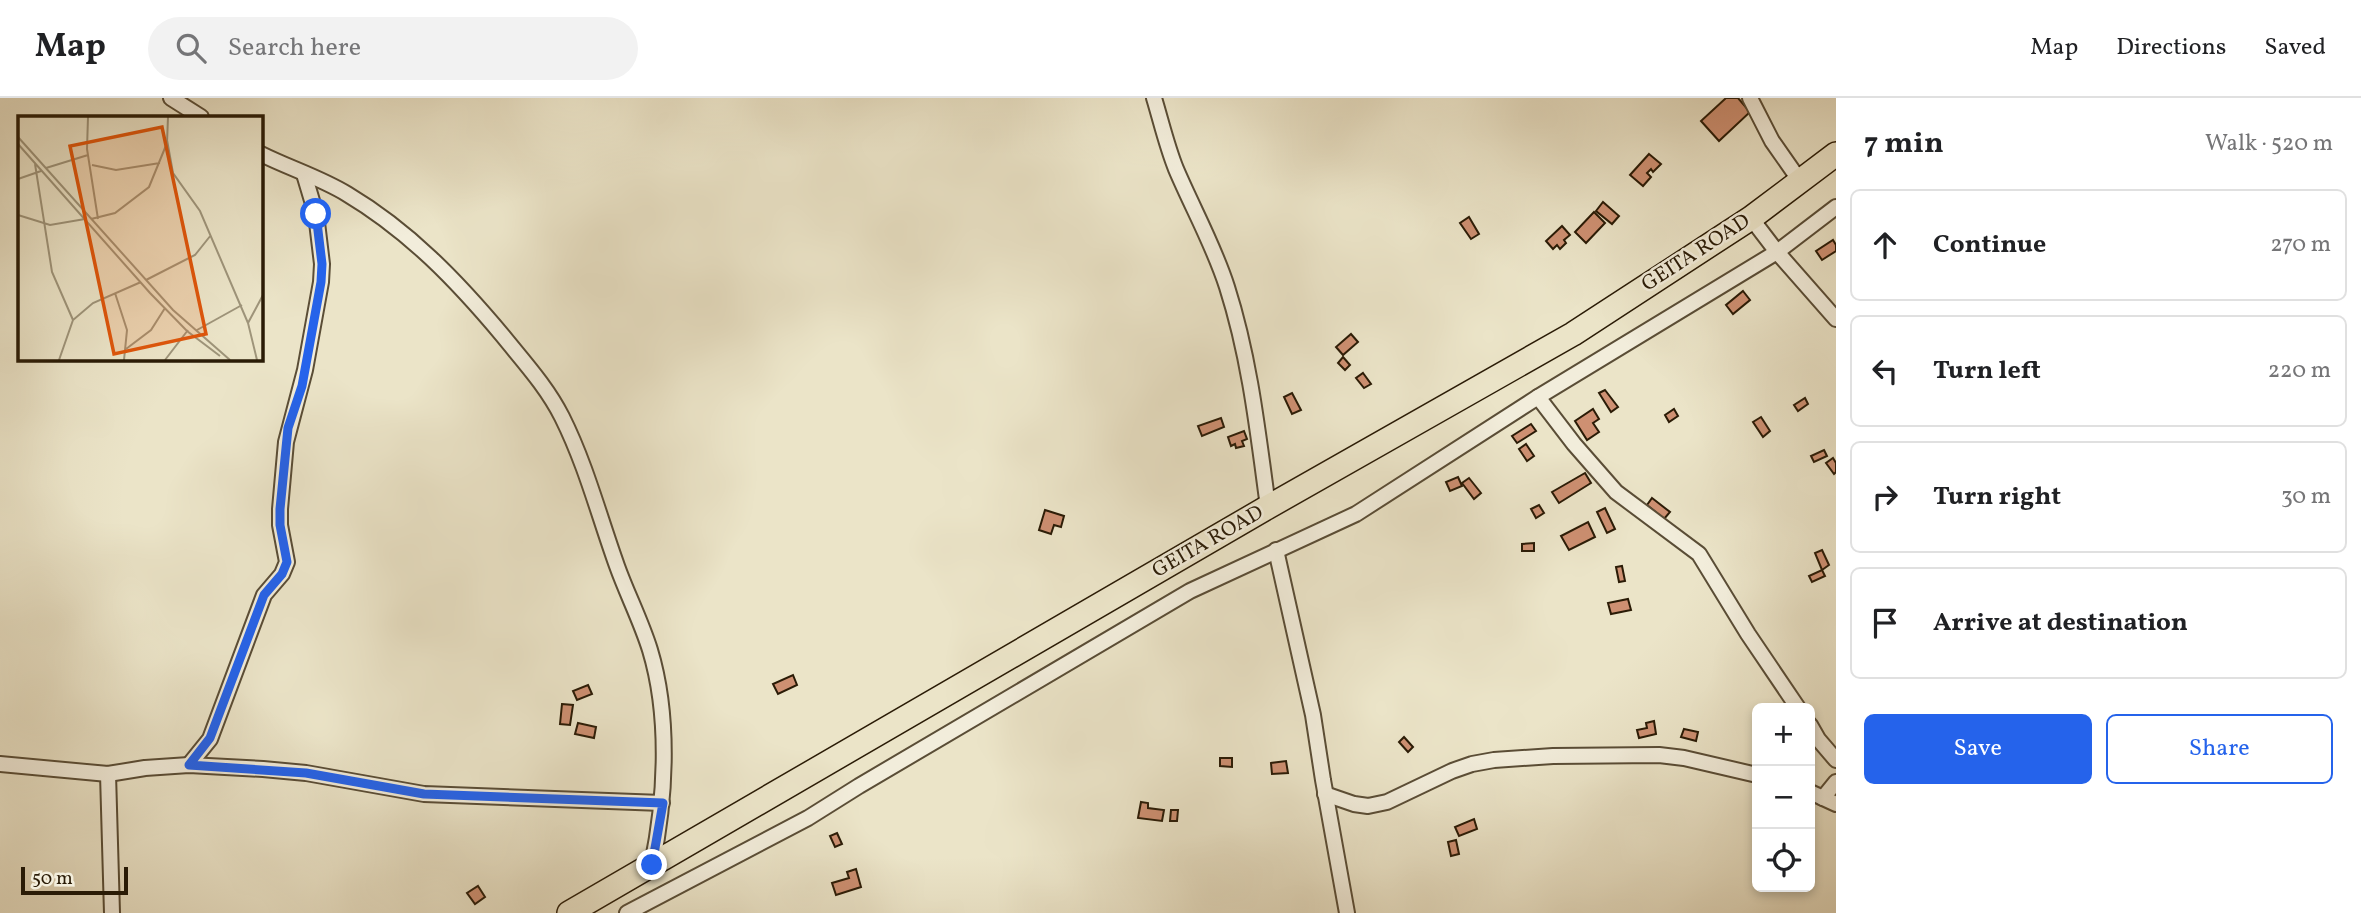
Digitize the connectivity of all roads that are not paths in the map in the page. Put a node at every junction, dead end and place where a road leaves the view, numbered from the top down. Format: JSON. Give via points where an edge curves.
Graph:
{"nodes":[{"id":1,"x":171,"y":98,"type":"edge"},
{"id":2,"x":1154,"y":98,"type":"edge"},
{"id":3,"x":1751,"y":98,"type":"edge"},
{"id":4,"x":199,"y":116,"type":"edge"},
{"id":5,"x":262,"y":154,"type":"edge"},
{"id":6,"x":1836,"y":154,"type":"edge"},
{"id":7,"x":304,"y":174,"type":"junction"},
{"id":8,"x":1800,"y":181,"type":"junction"},
{"id":9,"x":1836,"y":207,"type":"edge"},
{"id":10,"x":1751,"y":218,"type":"junction"},
{"id":11,"x":1777,"y":252,"type":"junction"},
{"id":12,"x":1836,"y":319,"type":"edge"},
{"id":13,"x":1538,"y":397,"type":"junction"},
{"id":14,"x":1268,"y":507,"type":"junction"},
{"id":15,"x":1276,"y":550,"type":"junction"},
{"id":16,"x":1795,"y":703,"type":"edge"},
{"id":17,"x":1815,"y":734,"type":"edge"},
{"id":18,"x":1836,"y":760,"type":"edge"},
{"id":19,"x":0,"y":764,"type":"edge"},
{"id":20,"x":189,"y":765,"type":"junction"},
{"id":21,"x":108,"y":774,"type":"junction"},
{"id":22,"x":1752,"y":774,"type":"edge"},
{"id":23,"x":1836,"y":782,"type":"edge"},
{"id":24,"x":1325,"y":794,"type":"junction"},
{"id":25,"x":1823,"y":798,"type":"edge"},
{"id":26,"x":663,"y":803,"type":"junction"},
{"id":27,"x":652,"y":865,"type":"junction"},
{"id":28,"x":635,"y":911,"type":"edge"},
{"id":29,"x":112,"y":913,"type":"edge"},
{"id":30,"x":569,"y":913,"type":"edge"},
{"id":31,"x":1347,"y":913,"type":"edge"}],
"edges":[{"from":1,"to":4,"type":"street"},
{"from":2,"to":14,"type":"street","via":[[1176,168],[1227,285],[1257,418]]},
{"from":3,"to":8,"type":"street","via":[[1772,142]]},
{"from":5,"to":7,"type":"street"},
{"from":6,"to":8,"type":"highway","name":"GEITA ROAD"},
{"from":7,"to":20,"type":"street","via":[[316,214],[322,264],[305,370],[286,442],[280,525],[287,562],[264,595],[210,738]]},
{"from":7,"to":26,"type":"street","via":[[390,222],[454,280],[526,365],[562,416],[658,682]]},
{"from":8,"to":10,"type":"highway","name":"GEITA ROAD"},
{"from":9,"to":11,"type":"street"},
{"from":10,"to":11,"type":"street"},
{"from":10,"to":14,"type":"highway","name":"GEITA ROAD","via":[[1573,334]]},
{"from":11,"to":12,"type":"street"},
{"from":11,"to":13,"type":"street"},
{"from":13,"to":15,"type":"street","via":[[1366,508]]},
{"from":13,"to":16,"type":"street","via":[[1616,492],[1699,554]]},
{"from":14,"to":27,"type":"highway","name":"GEITA ROAD"},
{"from":15,"to":24,"type":"street","via":[[1313,715]]},
{"from":15,"to":28,"type":"street","via":[[1190,591],[808,818]]},
{"from":17,"to":18,"type":"street"},
{"from":19,"to":21,"type":"street"},
{"from":20,"to":21,"type":"street"},
{"from":20,"to":26,"type":"street","via":[[306,773],[424,794]]},
{"from":21,"to":29,"type":"street"},
{"from":22,"to":24,"type":"street","via":[[1659,755],[1553,756],[1472,764],[1368,806]]},
{"from":23,"to":25,"type":"street"},
{"from":24,"to":31,"type":"street"},
{"from":26,"to":27,"type":"street"},
{"from":27,"to":30,"type":"highway","name":"GEITA ROAD"}]}
